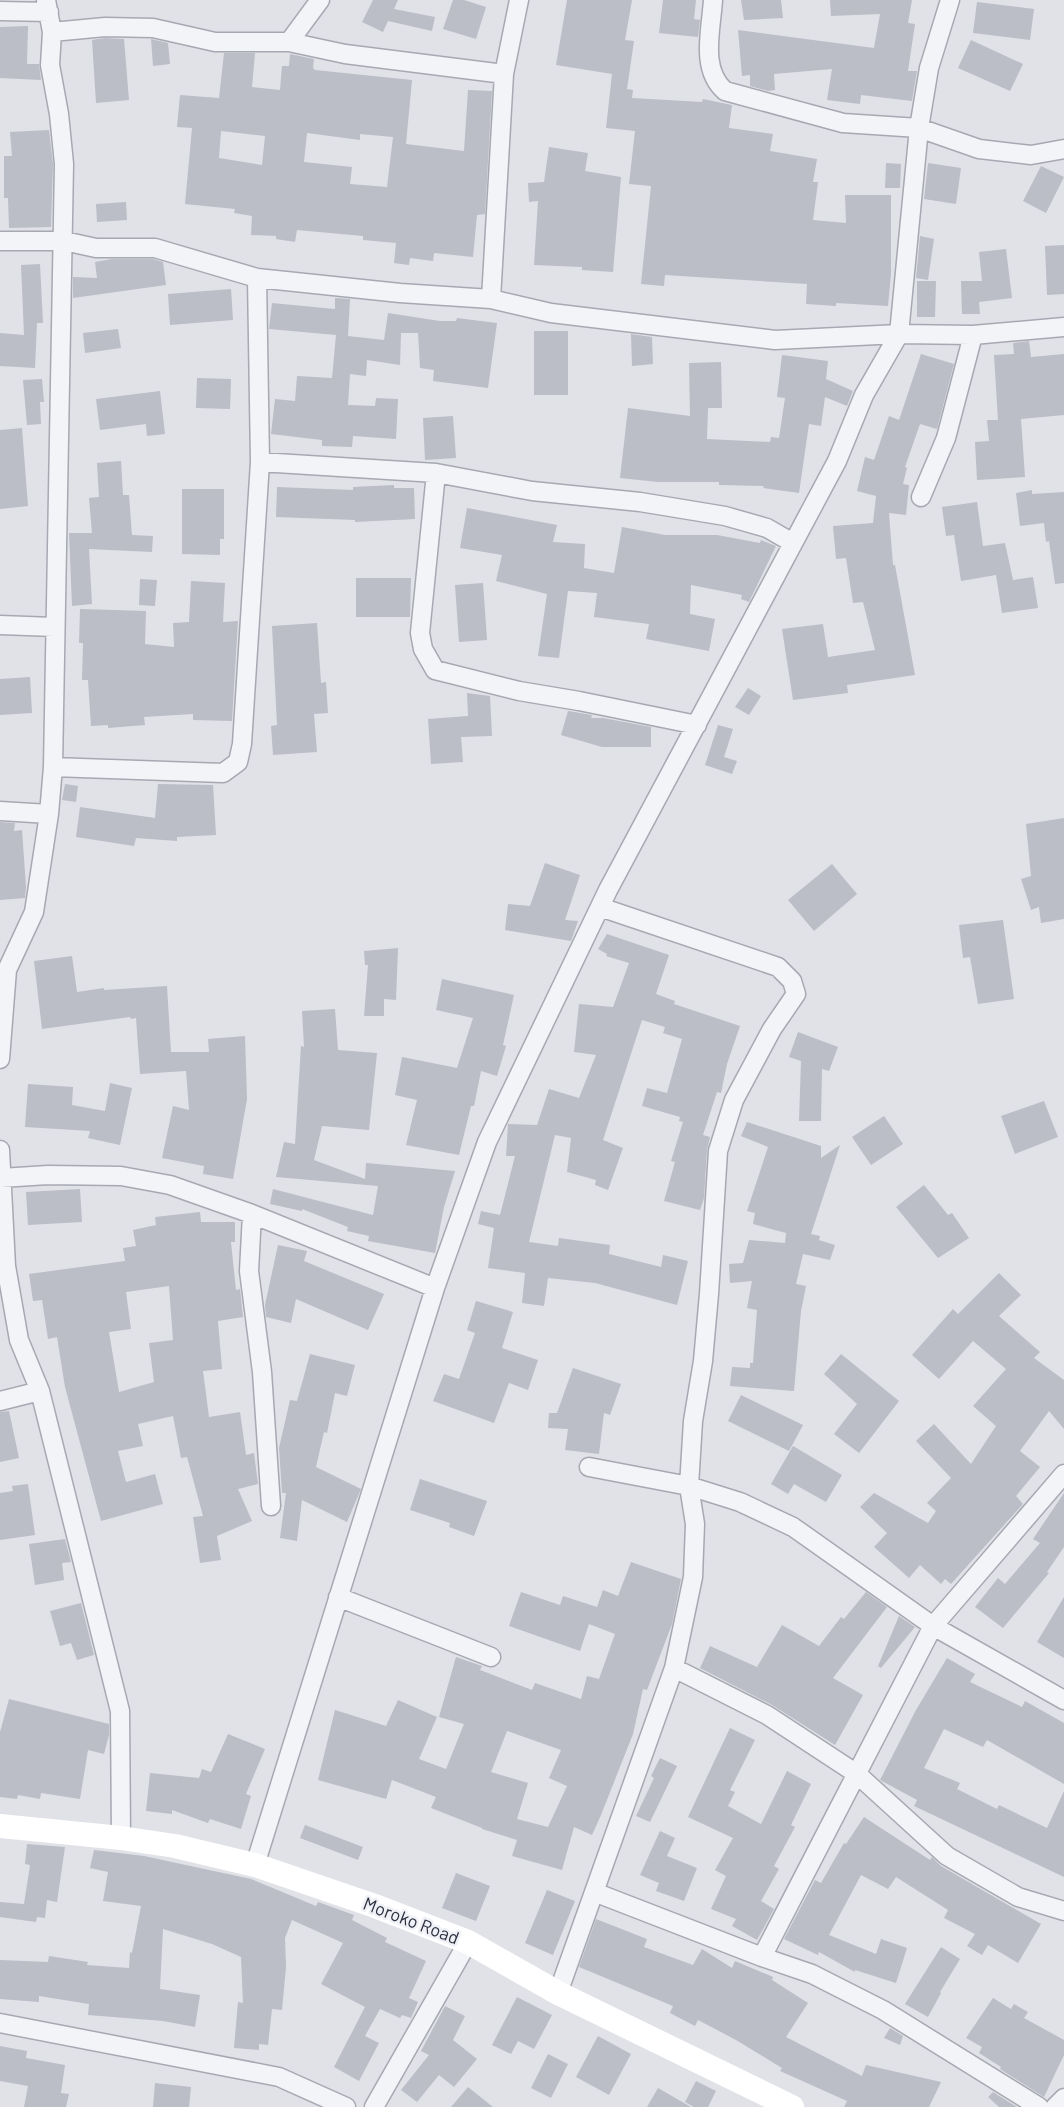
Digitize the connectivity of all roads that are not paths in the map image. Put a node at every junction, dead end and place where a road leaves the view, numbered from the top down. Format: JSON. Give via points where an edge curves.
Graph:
{"nodes":[{"id":1,"x":320,"y":0,"type":"edge"},
{"id":2,"x":519,"y":0,"type":"edge"},
{"id":3,"x":713,"y":0,"type":"edge"},
{"id":4,"x":950,"y":0,"type":"edge"},
{"id":5,"x":48,"y":6,"type":"edge"},
{"id":6,"x":0,"y":11,"type":"edge"},
{"id":7,"x":52,"y":32,"type":"junction"},
{"id":8,"x":289,"y":42,"type":"junction"},
{"id":9,"x":504,"y":74,"type":"junction"},
{"id":10,"x":919,"y":128,"type":"junction"},
{"id":11,"x":1064,"y":149,"type":"edge"},
{"id":12,"x":0,"y":241,"type":"edge"},
{"id":13,"x":64,"y":241,"type":"junction"},
{"id":14,"x":257,"y":278,"type":"junction"},
{"id":15,"x":491,"y":299,"type":"junction"},
{"id":16,"x":1064,"y":327,"type":"edge"},
{"id":17,"x":899,"y":334,"type":"junction"},
{"id":18,"x":974,"y":335,"type":"junction"},
{"id":19,"x":260,"y":462,"type":"junction"},
{"id":20,"x":436,"y":473,"type":"junction"},
{"id":21,"x":920,"y":497,"type":"dead end"},
{"id":22,"x":793,"y":543,"type":"junction"},
{"id":23,"x":0,"y":625,"type":"edge"},
{"id":24,"x":54,"y":627,"type":"junction"},
{"id":25,"x":697,"y":725,"type":"junction"},
{"id":26,"x":53,"y":767,"type":"junction"},
{"id":27,"x":0,"y":811,"type":"edge"},
{"id":28,"x":49,"y":814,"type":"junction"},
{"id":29,"x":600,"y":907,"type":"junction"},
{"id":30,"x":0,"y":1059,"type":"edge"},
{"id":31,"x":0,"y":1150,"type":"edge"},
{"id":32,"x":1,"y":1178,"type":"edge"},
{"id":33,"x":252,"y":1214,"type":"junction"},
{"id":34,"x":435,"y":1288,"type":"junction"},
{"id":35,"x":40,"y":1391,"type":"junction"},
{"id":36,"x":0,"y":1401,"type":"edge"},
{"id":37,"x":590,"y":1467,"type":"dead end"},
{"id":38,"x":1064,"y":1474,"type":"edge"},
{"id":39,"x":689,"y":1486,"type":"junction"},
{"id":40,"x":271,"y":1506,"type":"dead end"},
{"id":41,"x":338,"y":1597,"type":"junction"},
{"id":42,"x":933,"y":1626,"type":"junction"},
{"id":43,"x":491,"y":1657,"type":"dead end"},
{"id":44,"x":674,"y":1668,"type":"junction"},
{"id":45,"x":1064,"y":1700,"type":"edge"},
{"id":46,"x":857,"y":1774,"type":"junction"},
{"id":47,"x":0,"y":1826,"type":"edge"},
{"id":48,"x":121,"y":1838,"type":"junction"},
{"id":49,"x":255,"y":1865,"type":"junction"},
{"id":50,"x":594,"y":1892,"type":"junction"},
{"id":51,"x":1064,"y":1911,"type":"edge"},
{"id":52,"x":468,"y":1942,"type":"junction"},
{"id":53,"x":762,"y":1957,"type":"junction"},
{"id":54,"x":558,"y":1993,"type":"junction"},
{"id":55,"x":0,"y":2023,"type":"edge"},
{"id":56,"x":346,"y":2107,"type":"edge"},
{"id":57,"x":374,"y":2107,"type":"edge"},
{"id":58,"x":792,"y":2107,"type":"edge"},
{"id":59,"x":1039,"y":2107,"type":"edge"}],
"edges":[{"from":1,"to":8,"type":"street"},
{"from":2,"to":9,"type":"street"},
{"from":3,"to":10,"type":"street","via":[[708,61],[711,74],[725,91],[843,123]]},
{"from":4,"to":10,"type":"street","via":[[929,68]]},
{"from":5,"to":6,"type":"street"},
{"from":5,"to":7,"type":"street"},
{"from":7,"to":8,"type":"street","via":[[153,28],[215,42]]},
{"from":7,"to":13,"type":"street","via":[[50,65],[64,164]]},
{"from":8,"to":9,"type":"street","via":[[345,54]]},
{"from":9,"to":15,"type":"street"},
{"from":10,"to":11,"type":"street","via":[[979,149],[1031,155]]},
{"from":10,"to":17,"type":"street"},
{"from":12,"to":13,"type":"street"},
{"from":13,"to":14,"type":"street","via":[[96,248],[155,248]]},
{"from":13,"to":24,"type":"street"},
{"from":14,"to":15,"type":"street"},
{"from":14,"to":19,"type":"street"},
{"from":15,"to":17,"type":"street","via":[[551,313],[775,340]]},
{"from":16,"to":18,"type":"street"},
{"from":17,"to":18,"type":"street"},
{"from":17,"to":22,"type":"street","via":[[864,395],[837,461]]},
{"from":18,"to":21,"type":"street","via":[[946,439]]},
{"from":19,"to":20,"type":"street"},
{"from":19,"to":26,"type":"street","via":[[238,762],[223,773]]},
{"from":20,"to":22,"type":"street","via":[[532,491],[725,516],[767,528]]},
{"from":20,"to":25,"type":"street","via":[[420,633],[435,670]]},
{"from":22,"to":25,"type":"street"},
{"from":23,"to":24,"type":"street"},
{"from":24,"to":26,"type":"street"},
{"from":25,"to":29,"type":"street"},
{"from":26,"to":28,"type":"street"},
{"from":27,"to":28,"type":"street"},
{"from":28,"to":30,"type":"street","via":[[34,912],[7,971]]},
{"from":29,"to":34,"type":"street","via":[[486,1142]]},
{"from":29,"to":39,"type":"street","via":[[778,967],[792,981],[796,994],[734,1100],[718,1151]]},
{"from":31,"to":32,"type":"street"},
{"from":32,"to":33,"type":"street","via":[[121,1176],[170,1185]]},
{"from":32,"to":35,"type":"street","via":[[6,1266],[19,1340]]},
{"from":33,"to":34,"type":"street"},
{"from":33,"to":40,"type":"street","via":[[249,1271],[262,1372]]},
{"from":34,"to":41,"type":"street"},
{"from":35,"to":36,"type":"street"},
{"from":35,"to":48,"type":"street","via":[[120,1711]]},
{"from":37,"to":39,"type":"street"},
{"from":38,"to":42,"type":"street"},
{"from":39,"to":42,"type":"street","via":[[740,1502],[793,1527]]},
{"from":39,"to":44,"type":"street","via":[[695,1524],[693,1577]]},
{"from":41,"to":43,"type":"street"},
{"from":41,"to":49,"type":"street"},
{"from":42,"to":45,"type":"street"},
{"from":42,"to":46,"type":"street"},
{"from":44,"to":46,"type":"street","via":[[767,1715]]},
{"from":44,"to":50,"type":"street"},
{"from":46,"to":51,"type":"street","via":[[947,1856],[1018,1897]]},
{"from":46,"to":53,"type":"street"},
{"from":47,"to":48,"type":"street","name":"Moroko Road"},
{"from":48,"to":49,"type":"street","name":"Moroko Road"},
{"from":49,"to":52,"type":"street","name":"Moroko Road"},
{"from":50,"to":53,"type":"street"},
{"from":50,"to":54,"type":"street"},
{"from":52,"to":54,"type":"street","name":"Moroko Road"},
{"from":52,"to":57,"type":"street"},
{"from":53,"to":59,"type":"street","via":[[812,1974],[883,2010]]},
{"from":54,"to":58,"type":"street","name":"Moroko Road"},
{"from":55,"to":56,"type":"street","via":[[279,2077]]}]}
